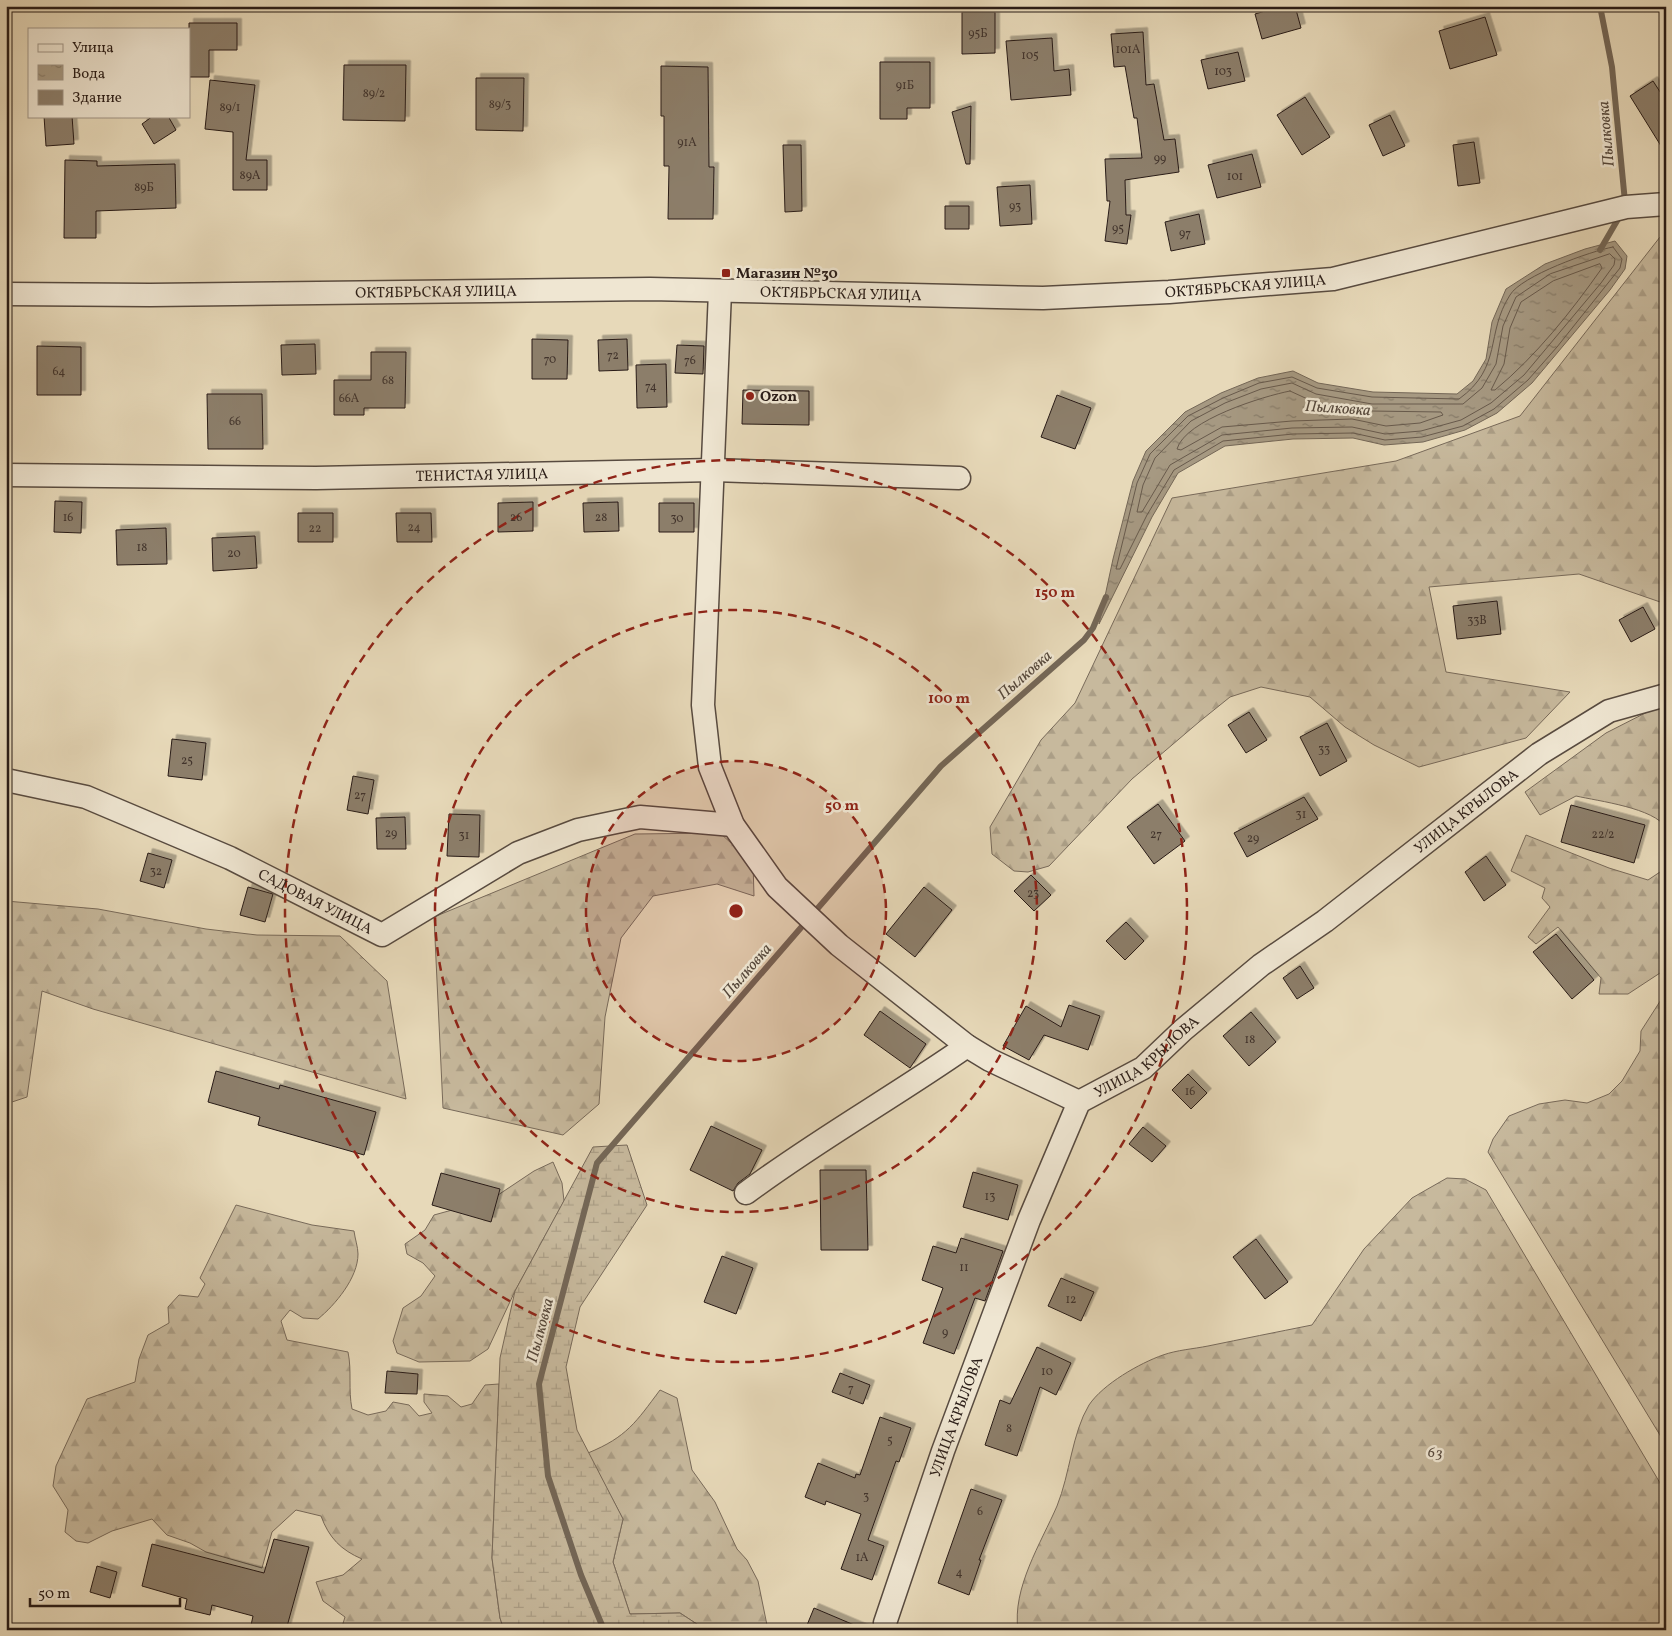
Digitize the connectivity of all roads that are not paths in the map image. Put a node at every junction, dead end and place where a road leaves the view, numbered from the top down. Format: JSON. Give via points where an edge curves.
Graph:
{"nodes":[{"id":1,"x":1666,"y":204,"type":"edge"},
{"id":2,"x":720,"y":291,"type":"junction"},
{"id":3,"x":6,"y":294,"type":"edge"},
{"id":4,"x":714,"y":470,"type":"junction"},
{"id":5,"x":6,"y":475,"type":"edge"},
{"id":6,"x":959,"y":478,"type":"dead end"},
{"id":7,"x":1666,"y":695,"type":"edge"},
{"id":8,"x":6,"y":780,"type":"edge"},
{"id":9,"x":733,"y":825,"type":"junction"},
{"id":10,"x":967,"y":1046,"type":"junction"},
{"id":11,"x":1078,"y":1102,"type":"junction"},
{"id":12,"x":746,"y":1193,"type":"dead end"},
{"id":13,"x":885,"y":1623,"type":"dead end"}],
"edges":[{"from":1,"to":2,"type":"street","name":"ОКТЯБРЬСКАЯ УЛИЦА","via":[[1626,207],[1333,279],[1043,298]]},
{"from":2,"to":3,"type":"street","name":"ОКТЯБРЬСКАЯ УЛИЦА","via":[[650,289],[150,296]]},
{"from":2,"to":4,"type":"street"},
{"from":4,"to":5,"type":"street","name":"ТЕНИСТАЯ УЛИЦА","via":[[316,478]]},
{"from":4,"to":6,"type":"street","name":"ТЕНИСТАЯ УЛИЦА"},
{"from":4,"to":9,"type":"street","via":[[703,705],[710,767]]},
{"from":7,"to":11,"type":"street","name":"УЛИЦА КРЫЛОВА","via":[[1609,711],[1539,754],[1325,921],[1261,965],[1143,1068]]},
{"from":8,"to":9,"type":"street","name":"САДОВАЯ УЛИЦА","via":[[86,797],[230,858],[382,935],[518,853],[578,830],[640,817]]},
{"from":9,"to":10,"type":"street","via":[[777,887],[839,945]]},
{"from":10,"to":11,"type":"street"},
{"from":10,"to":12,"type":"street","via":[[795,1156]]},
{"from":11,"to":13,"type":"street","name":"УЛИЦА КРЫЛОВА","via":[[1029,1220],[943,1451]]}]}
